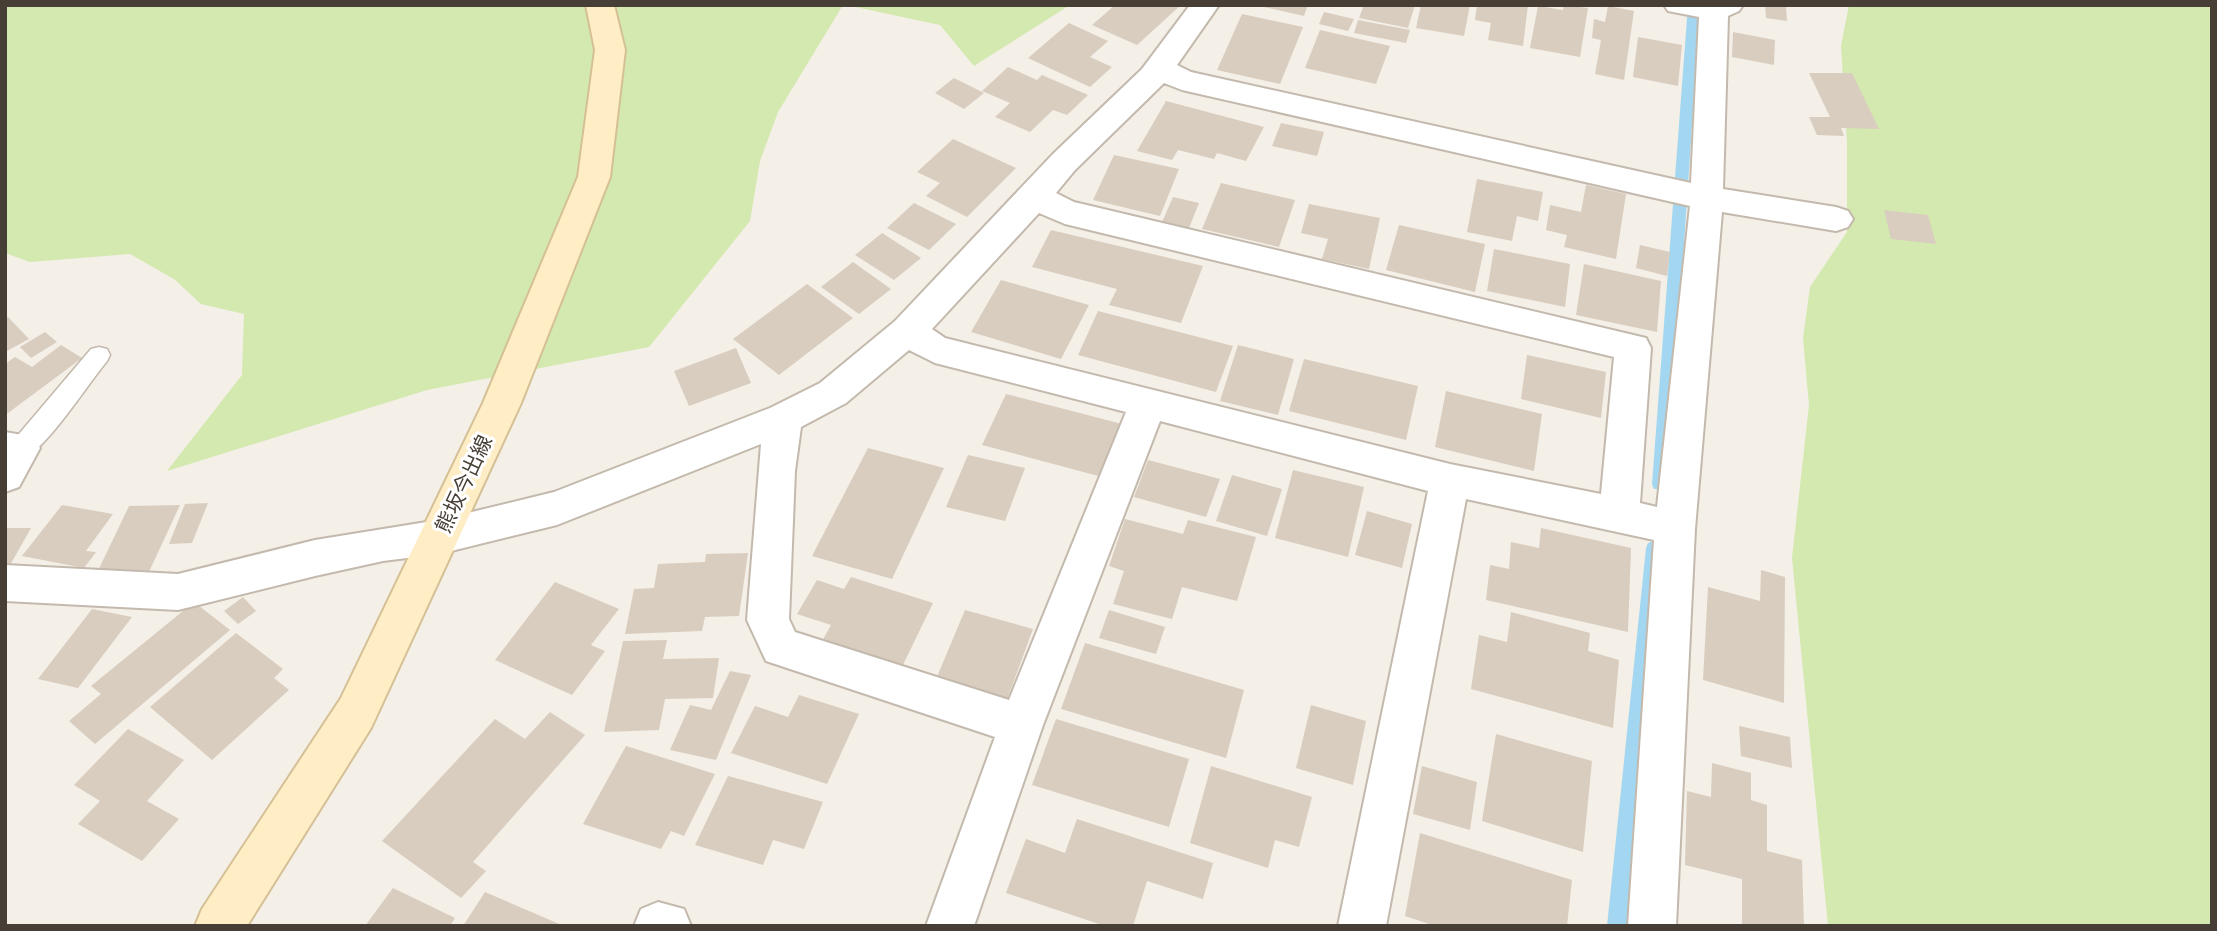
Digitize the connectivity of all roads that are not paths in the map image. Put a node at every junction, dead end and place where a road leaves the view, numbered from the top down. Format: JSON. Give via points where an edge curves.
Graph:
{"nodes":[{"id":1,"x":600,"y":5,"type":"edge"},
{"id":2,"x":1205,"y":5,"type":"edge"},
{"id":3,"x":1707,"y":7,"type":"edge"},
{"id":4,"x":1159,"y":68,"type":"junction"},
{"id":5,"x":1035,"y":197,"type":"junction"},
{"id":6,"x":1707,"y":198,"type":"junction"},
{"id":7,"x":1836,"y":219,"type":"dead end"},
{"id":8,"x":908,"y":331,"type":"junction"},
{"id":9,"x":99,"y":355,"type":"dead end"},
{"id":10,"x":1149,"y":403,"type":"junction"},
{"id":11,"x":783,"y":419,"type":"junction"},
{"id":12,"x":10,"y":458,"type":"edge"},
{"id":13,"x":1450,"y":480,"type":"junction"},
{"id":14,"x":1619,"y":514,"type":"junction"},
{"id":15,"x":1675,"y":529,"type":"junction"},
{"id":16,"x":439,"y":537,"type":"junction"},
{"id":17,"x":5,"y":583,"type":"edge"},
{"id":18,"x":1021,"y":725,"type":"junction"},
{"id":19,"x":219,"y":926,"type":"edge"},
{"id":20,"x":658,"y":926,"type":"edge"},
{"id":21,"x":667,"y":926,"type":"edge"},
{"id":22,"x":950,"y":926,"type":"edge"},
{"id":23,"x":1362,"y":926,"type":"edge"},
{"id":24,"x":1652,"y":926,"type":"edge"}],
"edges":[{"from":1,"to":16,"type":"main road","name":"熊坂今出線","via":[[610,50],[594,177],[502,403]]},
{"from":2,"to":4,"type":"street"},
{"from":3,"to":6,"type":"street"},
{"from":4,"to":5,"type":"street"},
{"from":4,"to":6,"type":"street","via":[[1182,80]]},
{"from":5,"to":8,"type":"street"},
{"from":5,"to":14,"type":"street","via":[[1065,212],[1633,348]]},
{"from":6,"to":7,"type":"street"},
{"from":6,"to":15,"type":"street"},
{"from":8,"to":10,"type":"street","via":[[935,349]]},
{"from":8,"to":11,"type":"street","via":[[833,393]]},
{"from":9,"to":12,"type":"lane"},
{"from":10,"to":13,"type":"street"},
{"from":10,"to":18,"type":"street"},
{"from":11,"to":16,"type":"street","via":[[557,508]]},
{"from":11,"to":18,"type":"street","via":[[768,620],[781,648]]},
{"from":13,"to":14,"type":"street"},
{"from":13,"to":23,"type":"street"},
{"from":14,"to":15,"type":"street"},
{"from":15,"to":24,"type":"street"},
{"from":16,"to":17,"type":"street","via":[[342,552],[178,592]]},
{"from":16,"to":19,"type":"main road","name":"熊坂今出線","via":[[356,713]]},
{"from":18,"to":22,"type":"street"},
{"from":20,"to":21,"type":"street"}]}
